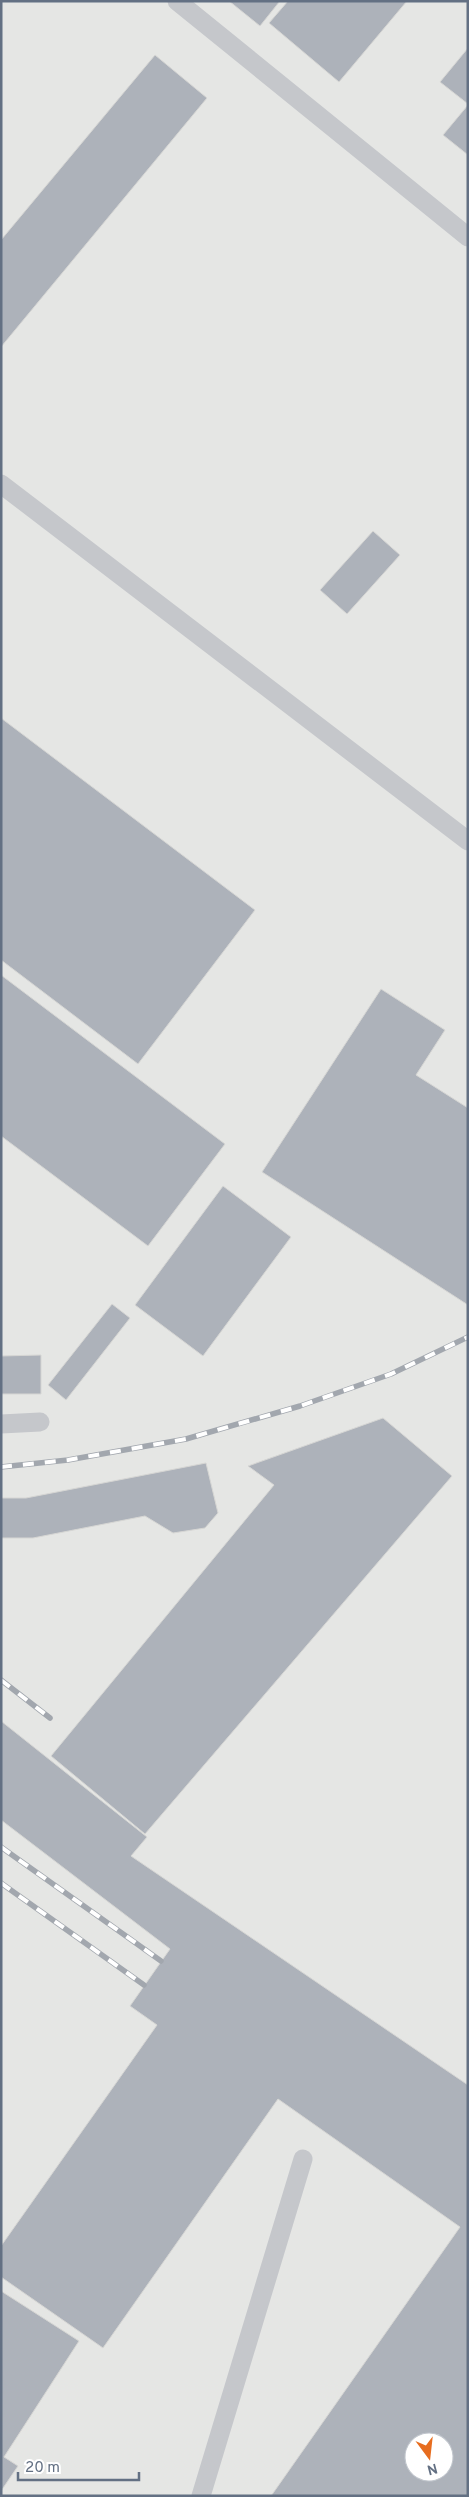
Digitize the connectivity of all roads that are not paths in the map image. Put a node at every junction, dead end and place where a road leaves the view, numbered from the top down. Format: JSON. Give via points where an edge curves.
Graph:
{"nodes":[{"id":1,"x":177,"y":1,"type":"edge"},
{"id":2,"x":468,"y":237,"type":"edge"},
{"id":3,"x":1,"y":484,"type":"edge"},
{"id":4,"x":468,"y":841,"type":"edge"},
{"id":5,"x":40,"y":1422,"type":"dead end"},
{"id":6,"x":1,"y":1424,"type":"edge"},
{"id":7,"x":303,"y":2159,"type":"dead end"},
{"id":8,"x":201,"y":2496,"type":"edge"}],
"edges":[{"from":1,"to":2,"type":"lane"},
{"from":3,"to":4,"type":"lane"},
{"from":5,"to":6,"type":"lane"},
{"from":7,"to":8,"type":"lane"}]}
